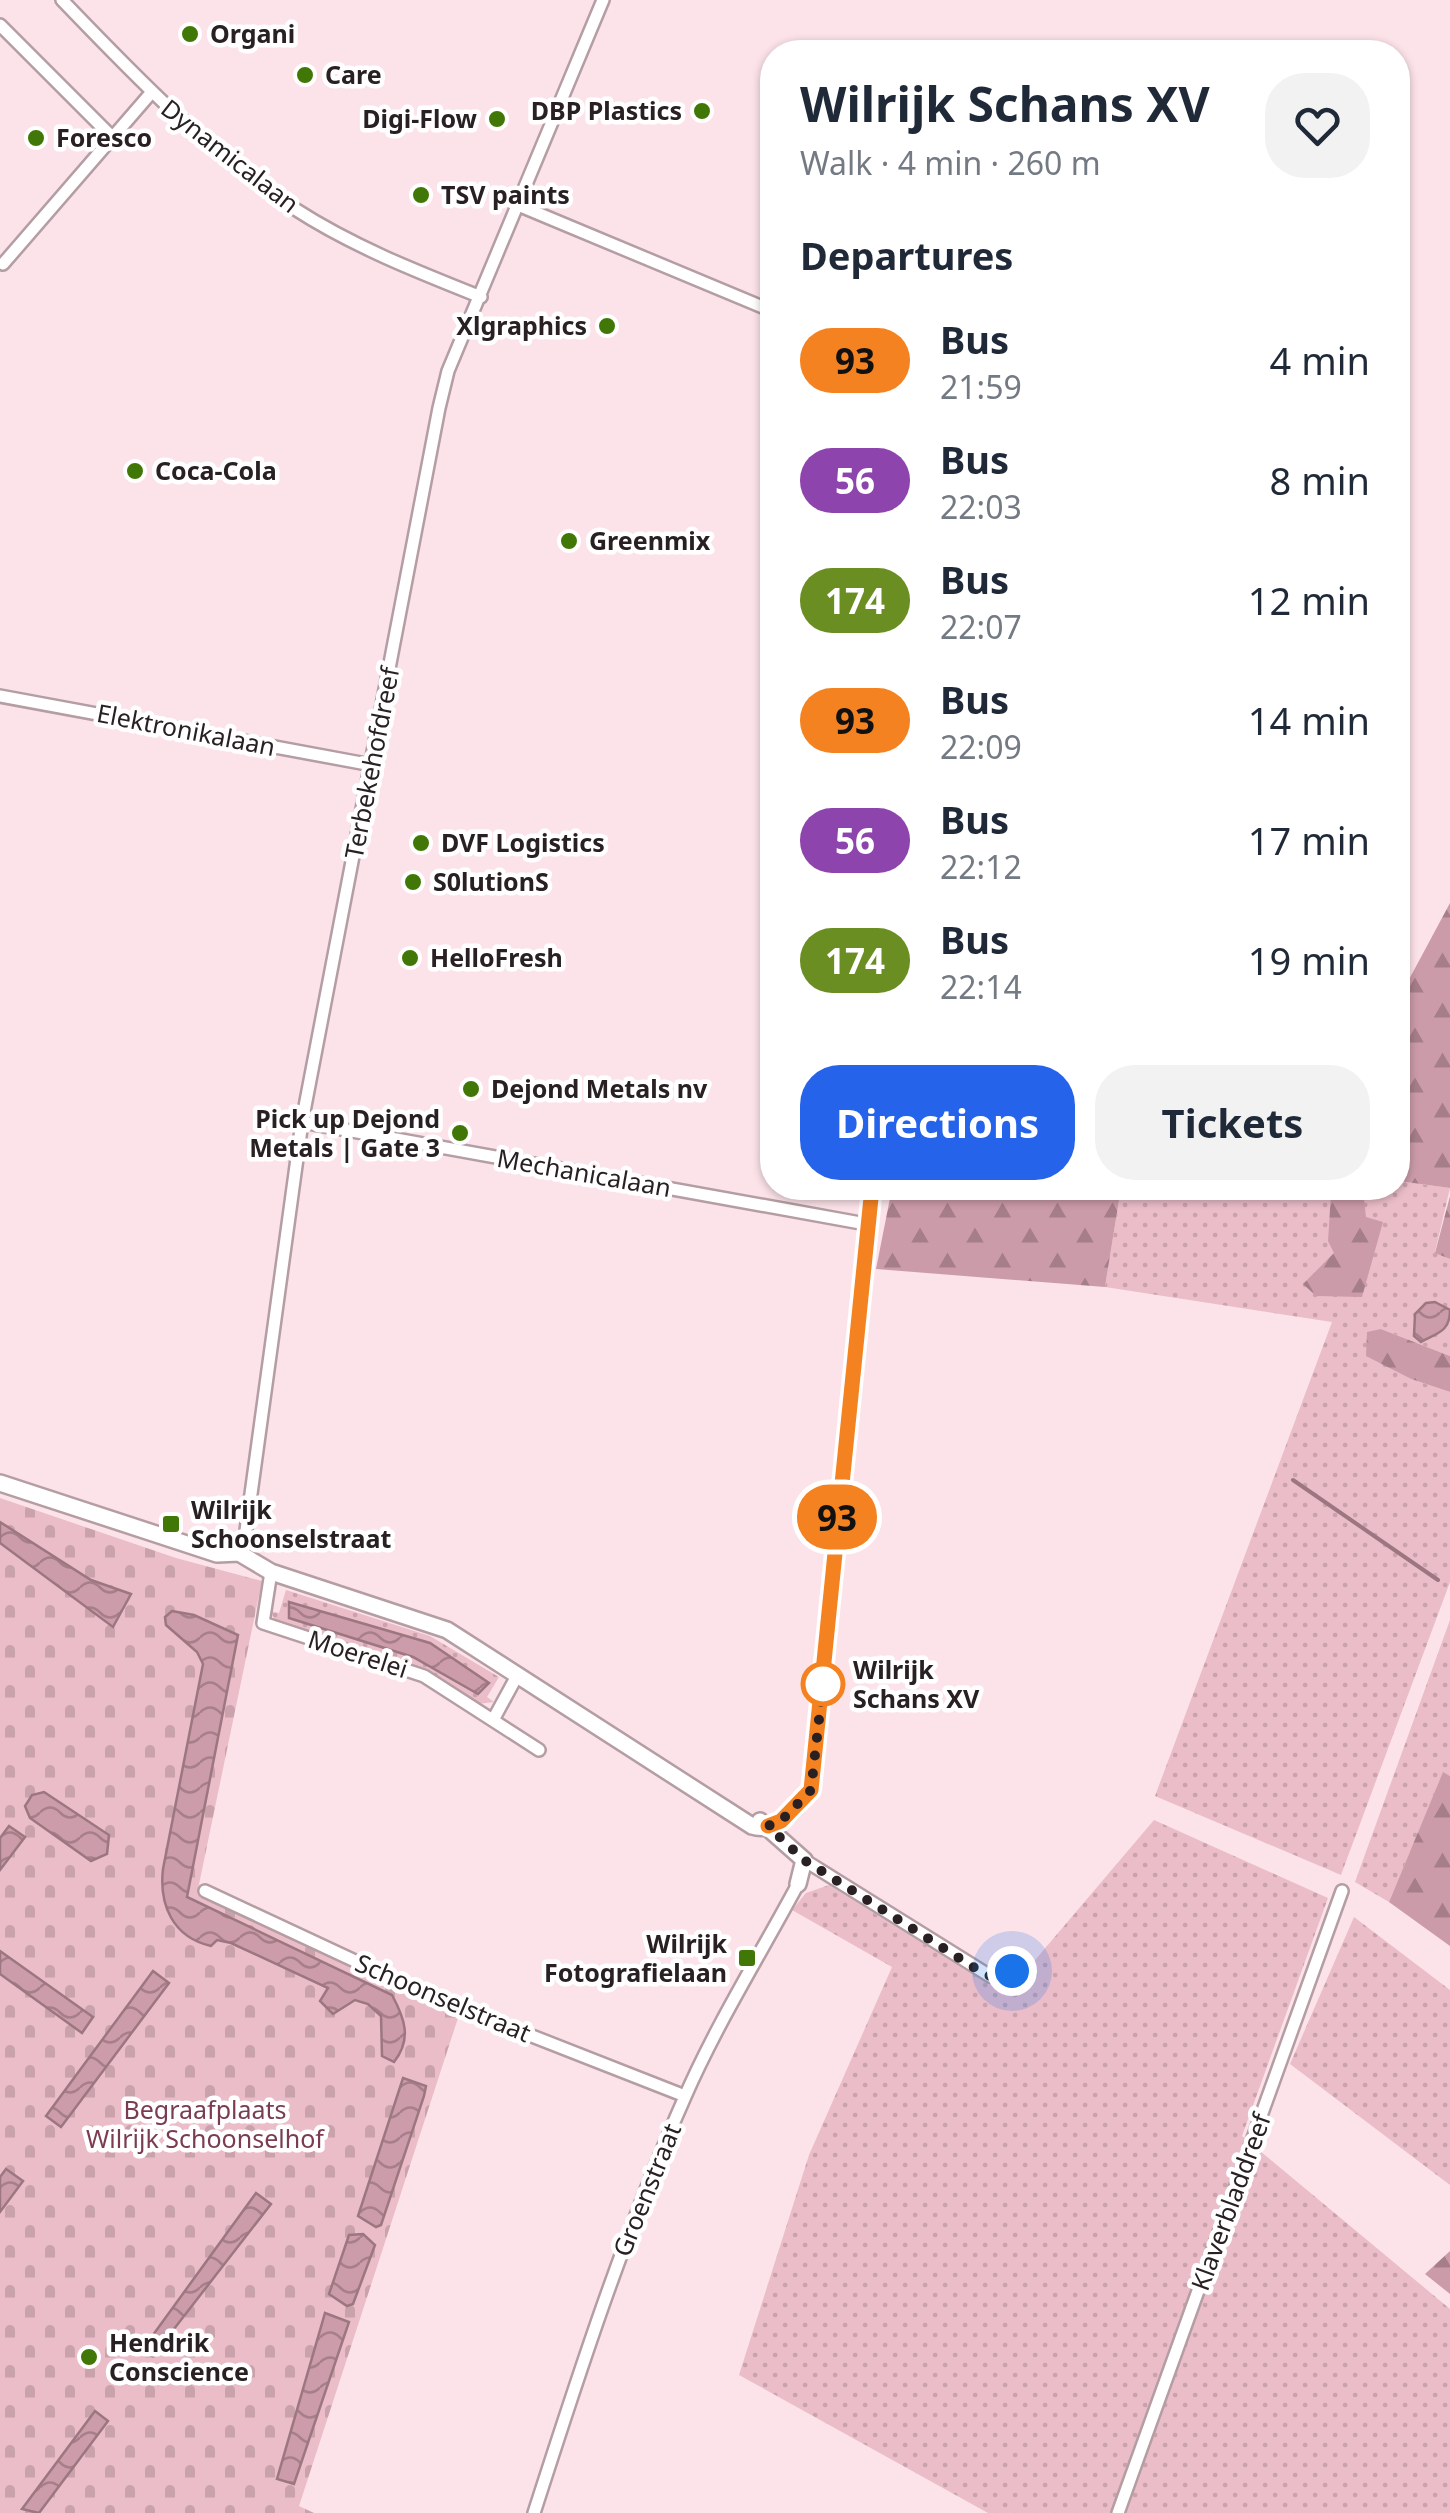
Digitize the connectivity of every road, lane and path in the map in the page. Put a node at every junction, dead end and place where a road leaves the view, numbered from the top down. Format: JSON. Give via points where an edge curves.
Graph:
{"nodes":[{"id":1,"x":62,"y":0,"type":"edge"},
{"id":2,"x":602,"y":0,"type":"edge"},
{"id":3,"x":0,"y":25,"type":"edge"},
{"id":4,"x":151,"y":93,"type":"junction"},
{"id":5,"x":112,"y":138,"type":"junction"},
{"id":6,"x":518,"y":205,"type":"junction"},
{"id":7,"x":3,"y":264,"type":"dead end"},
{"id":8,"x":481,"y":298,"type":"junction"},
{"id":9,"x":760,"y":306,"type":"edge"},
{"id":10,"x":0,"y":696,"type":"edge"},
{"id":11,"x":372,"y":765,"type":"junction"},
{"id":12,"x":302,"y":1122,"type":"junction"},
{"id":13,"x":870,"y":1200,"type":"edge"},
{"id":14,"x":866,"y":1224,"type":"junction"},
{"id":15,"x":0,"y":1483,"type":"edge"},
{"id":16,"x":239,"y":1553,"type":"junction"},
{"id":17,"x":271,"y":1572,"type":"junction"},
{"id":18,"x":518,"y":1674,"type":"junction"},
{"id":19,"x":492,"y":1720,"type":"junction"},
{"id":20,"x":538,"y":1750,"type":"dead end"},
{"id":21,"x":811,"y":1790,"type":"joint"},
{"id":22,"x":768,"y":1826,"type":"junction"},
{"id":23,"x":804,"y":1860,"type":"junction"},
{"id":24,"x":798,"y":1884,"type":"joint"},
{"id":25,"x":1342,"y":1891,"type":"dead end"},
{"id":26,"x":205,"y":1892,"type":"dead end"},
{"id":27,"x":1012,"y":1971,"type":"dead end"},
{"id":28,"x":685,"y":2096,"type":"junction"},
{"id":29,"x":534,"y":2513,"type":"edge"},
{"id":30,"x":1118,"y":2513,"type":"edge"}],
"edges":[{"from":1,"to":4,"type":"street","name":"Dynamicalaan"},
{"from":2,"to":6,"type":"street","name":"Terbekehofdreef"},
{"from":3,"to":5,"type":"street"},
{"from":4,"to":5,"type":"street"},
{"from":4,"to":8,"type":"street","name":"Dynamicalaan","via":[[298,211]]},
{"from":5,"to":7,"type":"street"},
{"from":6,"to":8,"type":"street","name":"Terbekehofdreef"},
{"from":6,"to":9,"type":"street"},
{"from":8,"to":11,"type":"street","name":"Terbekehofdreef","via":[[444,390]]},
{"from":10,"to":11,"type":"street","name":"Elektronikalaan"},
{"from":11,"to":12,"type":"street","name":"Terbekehofdreef"},
{"from":12,"to":14,"type":"street","name":"Mechanicalaan"},
{"from":12,"to":16,"type":"street","name":"Terbekehofdreef"},
{"from":13,"to":14,"type":"street"},
{"from":14,"to":21,"type":"street"},
{"from":15,"to":16,"type":"street","name":"Moerelei","via":[[218,1554]]},
{"from":16,"to":17,"type":"street","name":"Moerelei"},
{"from":17,"to":18,"type":"street","name":"Moerelei","via":[[447,1630]]},
{"from":17,"to":19,"type":"street","name":"Moerelei","via":[[263,1623],[424,1676]]},
{"from":18,"to":19,"type":"street"},
{"from":18,"to":22,"type":"street","name":"Moerelei","via":[[752,1826]]},
{"from":19,"to":20,"type":"street","name":"Moerelei"},
{"from":21,"to":22,"type":"street"},
{"from":22,"to":23,"type":"street","name":"Moerelei"},
{"from":23,"to":24,"type":"street"},
{"from":23,"to":27,"type":"street","name":"Moerelei","via":[[990,1976]]},
{"from":24,"to":28,"type":"street","name":"Groenstraat"},
{"from":25,"to":30,"type":"street","name":"Klaverbladdreef"},
{"from":26,"to":28,"type":"street","name":"Schoonselstraat","via":[[430,1996]]},
{"from":28,"to":29,"type":"street","name":"Groenstraat","via":[[601,2307]]}]}
